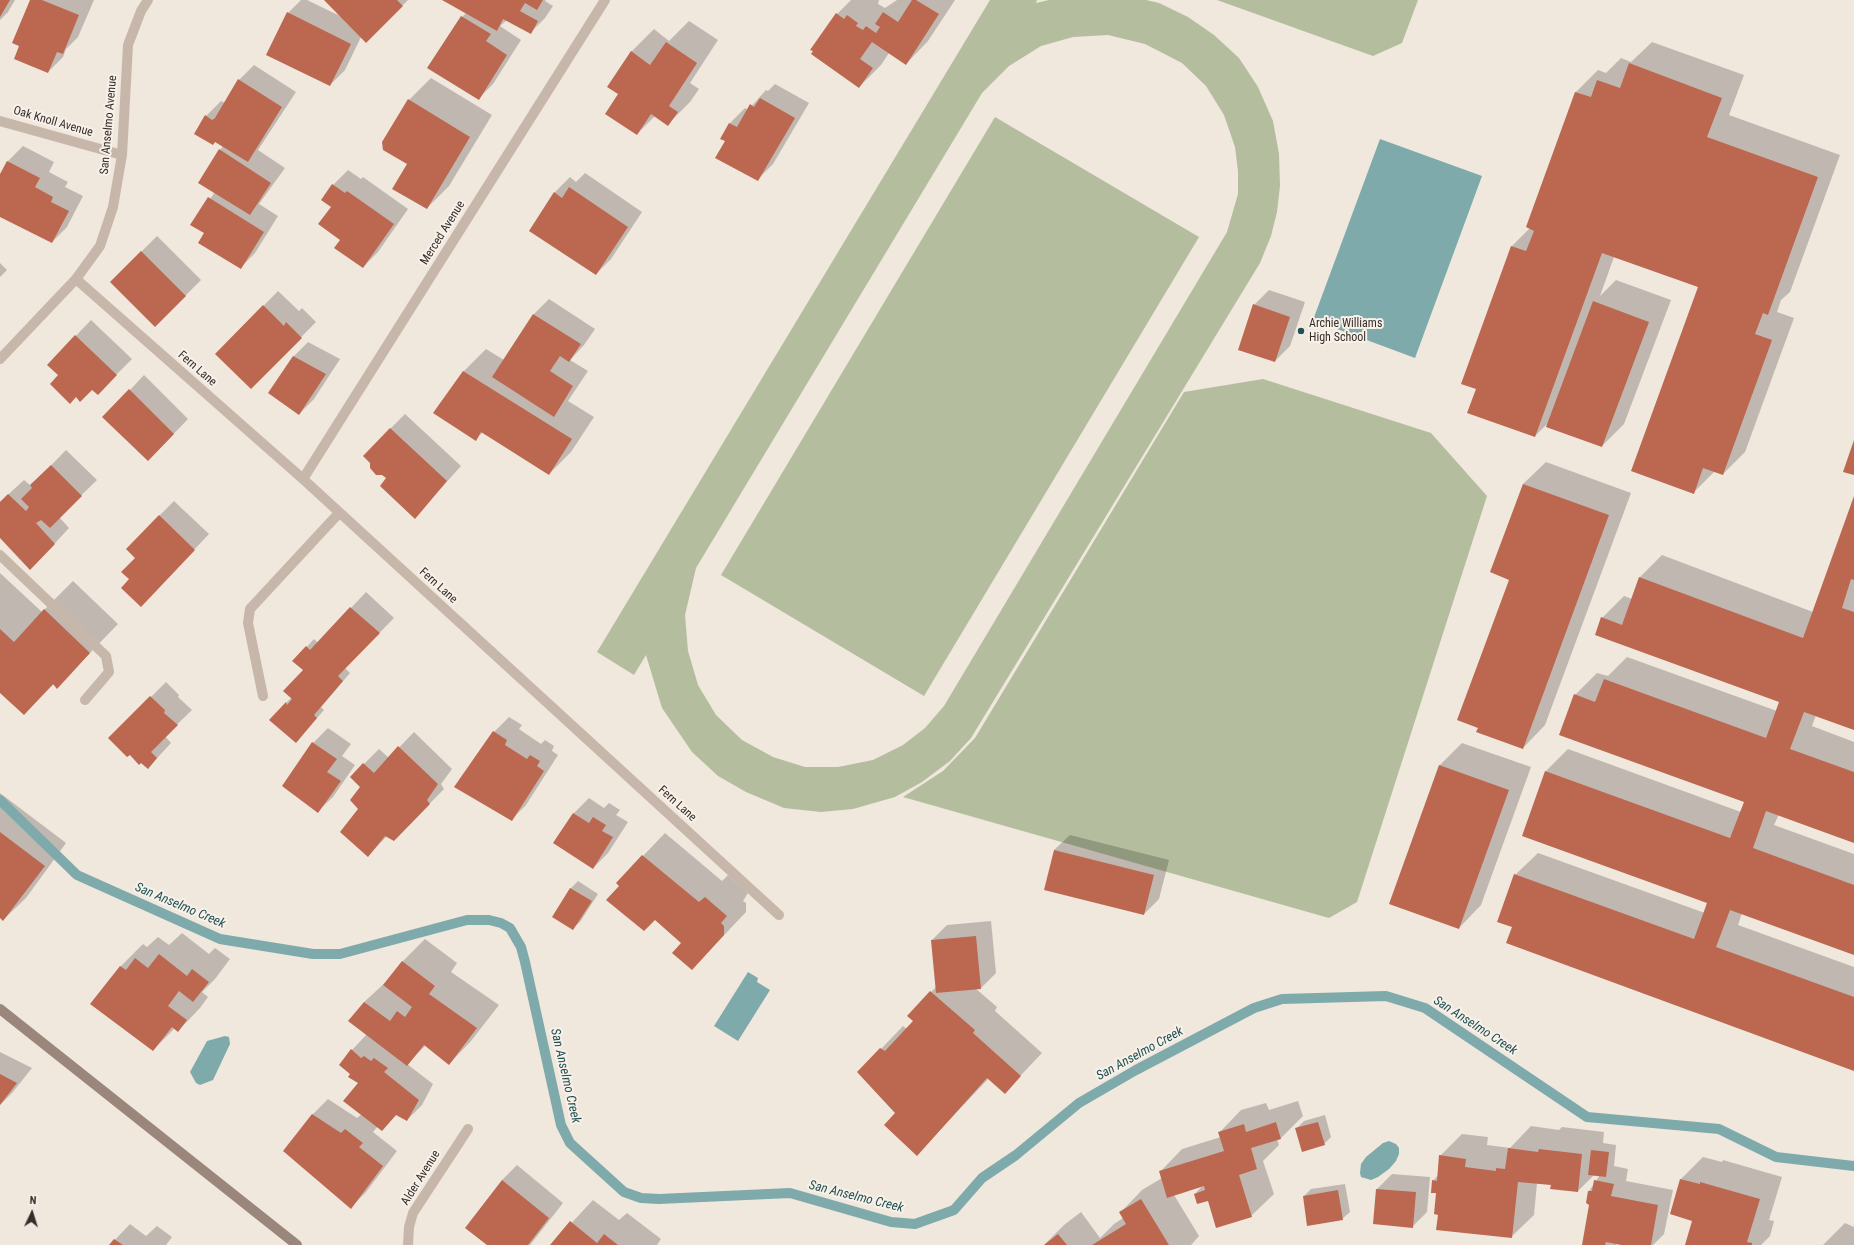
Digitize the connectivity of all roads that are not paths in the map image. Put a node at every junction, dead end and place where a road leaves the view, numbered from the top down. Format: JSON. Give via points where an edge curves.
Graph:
{"nodes":[{"id":1,"x":148,"y":0,"type":"edge"},
{"id":2,"x":605,"y":0,"type":"edge"},
{"id":3,"x":0,"y":121,"type":"edge"},
{"id":4,"x":122,"y":155,"type":"junction"},
{"id":5,"x":76,"y":279,"type":"junction"},
{"id":6,"x":0,"y":359,"type":"edge"},
{"id":7,"x":303,"y":480,"type":"junction"},
{"id":8,"x":339,"y":513,"type":"junction"},
{"id":9,"x":0,"y":555,"type":"edge"},
{"id":10,"x":262,"y":696,"type":"dead end"},
{"id":11,"x":85,"y":700,"type":"dead end"},
{"id":12,"x":779,"y":915,"type":"dead end"},
{"id":13,"x":0,"y":1009,"type":"edge"},
{"id":14,"x":468,"y":1128,"type":"dead end"},
{"id":15,"x":297,"y":1245,"type":"edge"},
{"id":16,"x":408,"y":1245,"type":"edge"}],
"edges":[{"from":1,"to":4,"type":"street","name":"San Anselmo Avenue","via":[[128,45]]},
{"from":2,"to":7,"type":"street","name":"Merced Avenue"},
{"from":3,"to":4,"type":"street","name":"Oak Knoll Avenue"},
{"from":4,"to":5,"type":"street","name":"San Anselmo Avenue","via":[[113,207],[100,246]]},
{"from":5,"to":6,"type":"street","name":"San Anselmo Avenue"},
{"from":5,"to":7,"type":"street","name":"Fern Lane"},
{"from":7,"to":8,"type":"street","name":"Fern Lane"},
{"from":8,"to":10,"type":"street","via":[[250,610],[248,623]]},
{"from":8,"to":12,"type":"street","name":"Fern Lane"},
{"from":9,"to":11,"type":"street","via":[[106,656],[109,672]]},
{"from":13,"to":15,"type":"main road"},
{"from":14,"to":16,"type":"street","name":"Alder Avenue","via":[[414,1214],[409,1227]]}]}
